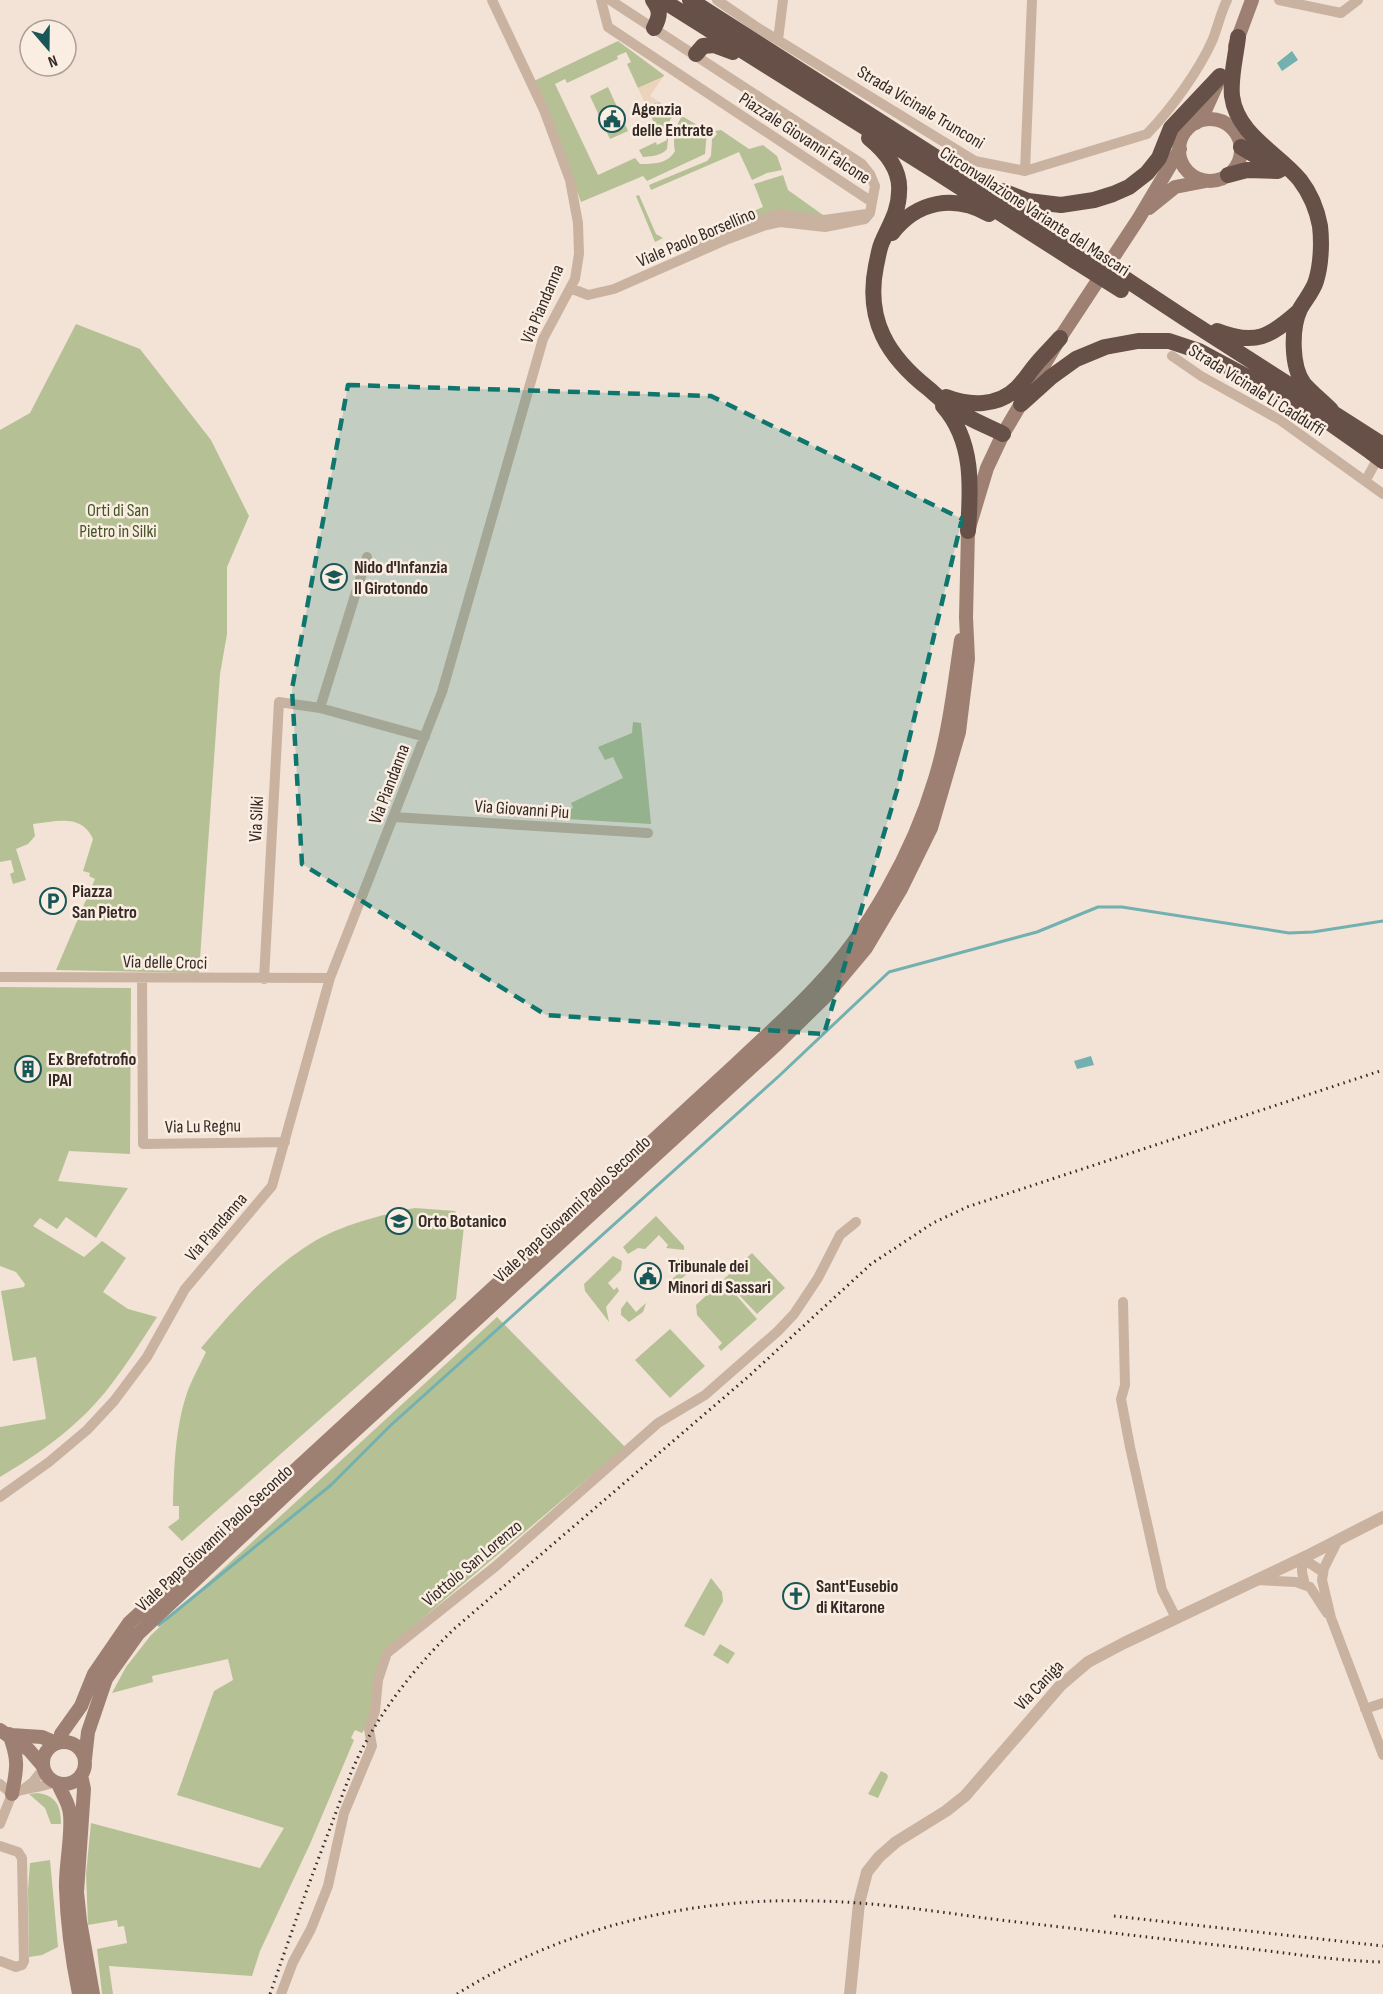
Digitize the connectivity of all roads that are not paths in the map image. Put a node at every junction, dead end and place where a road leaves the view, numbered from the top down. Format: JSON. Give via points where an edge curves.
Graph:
{"nodes":[{"id":1,"x":492,"y":0,"type":"edge"},
{"id":2,"x":601,"y":0,"type":"edge"},
{"id":3,"x":610,"y":0,"type":"edge"},
{"id":4,"x":653,"y":0,"type":"edge"},
{"id":5,"x":662,"y":0,"type":"edge"},
{"id":6,"x":690,"y":0,"type":"edge"},
{"id":7,"x":717,"y":0,"type":"edge"},
{"id":8,"x":783,"y":0,"type":"edge"},
{"id":9,"x":1032,"y":0,"type":"edge"},
{"id":10,"x":1227,"y":0,"type":"edge"},
{"id":11,"x":1252,"y":0,"type":"edge"},
{"id":12,"x":1279,"y":0,"type":"edge"},
{"id":13,"x":1358,"y":0,"type":"edge"},
{"id":14,"x":654,"y":28,"type":"junction"},
{"id":15,"x":1238,"y":37,"type":"junction"},
{"id":16,"x":778,"y":40,"type":"junction"},
{"id":17,"x":694,"y":53,"type":"junction"},
{"id":18,"x":752,"y":58,"type":"junction"},
{"id":19,"x":1224,"y":71,"type":"junction"},
{"id":20,"x":793,"y":83,"type":"junction"},
{"id":21,"x":1196,"y":123,"type":"junction"},
{"id":22,"x":1234,"y":130,"type":"junction"},
{"id":23,"x":1241,"y":147,"type":"junction"},
{"id":24,"x":1180,"y":149,"type":"junction"},
{"id":25,"x":934,"y":156,"type":"junction"},
{"id":26,"x":1025,"y":171,"type":"junction"},
{"id":27,"x":1284,"y":173,"type":"junction"},
{"id":28,"x":1228,"y":175,"type":"junction"},
{"id":29,"x":1210,"y":181,"type":"junction"},
{"id":30,"x":1313,"y":201,"type":"junction"},
{"id":31,"x":871,"y":208,"type":"junction"},
{"id":32,"x":1139,"y":218,"type":"junction"},
{"id":33,"x":879,"y":254,"type":"junction"},
{"id":34,"x":1078,"y":256,"type":"junction"},
{"id":35,"x":571,"y":285,"type":"junction"},
{"id":36,"x":1124,"y":285,"type":"junction"},
{"id":37,"x":1299,"y":311,"type":"junction"},
{"id":38,"x":1183,"y":317,"type":"junction"},
{"id":39,"x":1060,"y":338,"type":"junction"},
{"id":40,"x":1172,"y":356,"type":"dead end"},
{"id":41,"x":927,"y":388,"type":"junction"},
{"id":42,"x":1021,"y":404,"type":"junction"},
{"id":43,"x":1327,"y":414,"type":"junction"},
{"id":44,"x":1003,"y":434,"type":"junction"},
{"id":45,"x":1380,"y":449,"type":"edge"},
{"id":46,"x":1366,"y":480,"type":"junction"},
{"id":47,"x":1383,"y":494,"type":"edge"},
{"id":48,"x":968,"y":531,"type":"junction"},
{"id":49,"x":367,"y":557,"type":"dead end"},
{"id":50,"x":966,"y":617,"type":"junction"},
{"id":51,"x":320,"y":708,"type":"junction"},
{"id":52,"x":425,"y":737,"type":"junction"},
{"id":53,"x":393,"y":817,"type":"junction"},
{"id":54,"x":648,"y":833,"type":"dead end"},
{"id":55,"x":0,"y":977,"type":"edge"},
{"id":56,"x":142,"y":978,"type":"junction"},
{"id":57,"x":330,"y":978,"type":"junction"},
{"id":58,"x":264,"y":979,"type":"junction"},
{"id":59,"x":285,"y":1142,"type":"junction"},
{"id":60,"x":856,"y":1222,"type":"dead end"},
{"id":61,"x":1123,"y":1302,"type":"dead end"},
{"id":62,"x":0,"y":1497,"type":"edge"},
{"id":63,"x":1383,"y":1516,"type":"edge"},
{"id":64,"x":1338,"y":1540,"type":"junction"},
{"id":65,"x":1302,"y":1558,"type":"junction"},
{"id":66,"x":1323,"y":1572,"type":"junction"},
{"id":67,"x":1256,"y":1580,"type":"junction"},
{"id":68,"x":1305,"y":1585,"type":"junction"},
{"id":69,"x":1176,"y":1618,"type":"junction"},
{"id":70,"x":1331,"y":1618,"type":"junction"},
{"id":71,"x":1383,"y":1702,"type":"edge"},
{"id":72,"x":1365,"y":1709,"type":"junction"},
{"id":73,"x":70,"y":1722,"type":"junction"},
{"id":74,"x":4,"y":1732,"type":"edge"},
{"id":75,"x":42,"y":1737,"type":"junction"},
{"id":76,"x":58,"y":1742,"type":"junction"},
{"id":77,"x":1383,"y":1755,"type":"edge"},
{"id":78,"x":85,"y":1759,"type":"junction"},
{"id":79,"x":43,"y":1767,"type":"junction"},
{"id":80,"x":81,"y":1775,"type":"junction"},
{"id":81,"x":0,"y":1784,"type":"edge"},
{"id":82,"x":54,"y":1786,"type":"junction"},
{"id":83,"x":18,"y":1791,"type":"junction"},
{"id":84,"x":0,"y":1824,"type":"edge"},
{"id":85,"x":0,"y":1846,"type":"edge"},
{"id":86,"x":0,"y":1961,"type":"edge"},
{"id":87,"x":79,"y":1994,"type":"edge"},
{"id":88,"x":93,"y":1994,"type":"edge"},
{"id":89,"x":281,"y":1994,"type":"edge"},
{"id":90,"x":850,"y":1994,"type":"edge"}],
"edges":[{"from":1,"to":35,"type":"street","name":"Via Piandanna","via":[[544,111],[570,180],[579,254]]},
{"from":2,"to":31,"type":"street","name":"Piazzale Giovanni Falcone","via":[[608,27]]},
{"from":3,"to":14,"type":"street","name":"Piazzale Giovanni Falcone"},
{"from":4,"to":14,"type":"highway","via":[[660,17]]},
{"from":5,"to":18,"type":"highway","name":"Circonvallazione Variante del Mascari"},
{"from":6,"to":25,"type":"highway","name":"Circonvallazione Variante del Mascari"},
{"from":7,"to":16,"type":"street","name":"Strada Vicinale Trunconi"},
{"from":8,"to":16,"type":"street"},
{"from":9,"to":26,"type":"street"},
{"from":10,"to":26,"type":"street","name":"Strada Vicinale Trunconi","via":[[1213,40],[1197,68],[1147,134]]},
{"from":11,"to":15,"type":"main road"},
{"from":12,"to":13,"type":"street","via":[[1341,13]]},
{"from":14,"to":17,"type":"street","name":"Piazzale Giovanni Falcone"},
{"from":15,"to":19,"type":"main road"},
{"from":15,"to":30,"type":"highway","via":[[1232,97],[1239,117],[1301,182]]},
{"from":16,"to":26,"type":"street","name":"Strada Vicinale Trunconi","via":[[975,161]]},
{"from":17,"to":18,"type":"highway","via":[[703,46],[714,45]]},
{"from":17,"to":31,"type":"street","name":"Piazzale Giovanni Falcone","via":[[862,164],[875,186]]},
{"from":18,"to":20,"type":"highway","name":"Circonvallazione Variante del Mascari"},
{"from":19,"to":21,"type":"main road"},
{"from":19,"to":22,"type":"main road","via":[[1225,96]]},
{"from":19,"to":25,"type":"highway","via":[[1171,128],[1164,148],[1147,173],[1129,187],[1094,200],[1061,205],[1028,201]]},
{"from":20,"to":33,"type":"highway","via":[[881,148],[893,168],[900,191]]},
{"from":20,"to":34,"type":"highway","name":"Circonvallazione Variante del Mascari"},
{"from":21,"to":22,"type":"main road","via":[[1214,120]]},
{"from":21,"to":24,"type":"main road","via":[[1184,134]]},
{"from":22,"to":23,"type":"main road"},
{"from":23,"to":27,"type":"highway"},
{"from":23,"to":28,"type":"main road","via":[[1240,160]]},
{"from":24,"to":29,"type":"main road","via":[[1182,162],[1191,174]]},
{"from":24,"to":32,"type":"main road","name":"Viale Papa Giovanni Paolo Secondo"},
{"from":25,"to":34,"type":"highway","name":"Circonvallazione Variante del Mascari"},
{"from":27,"to":28,"type":"highway","via":[[1247,170]]},
{"from":27,"to":30,"type":"highway"},
{"from":28,"to":29,"type":"main road"},
{"from":29,"to":32,"type":"main road","name":"Viale Papa Giovanni Paolo Secondo","via":[[1174,188]]},
{"from":30,"to":37,"type":"highway","via":[[1320,226],[1320,255],[1316,282]]},
{"from":31,"to":35,"type":"street","name":"Viale Paolo Borsellino","via":[[824,220],[778,214],[727,231],[612,282],[585,289]]},
{"from":32,"to":39,"type":"main road","name":"Viale Papa Giovanni Paolo Secondo"},
{"from":33,"to":34,"type":"highway","via":[[911,213],[954,202],[980,209]]},
{"from":33,"to":41,"type":"highway","via":[[873,286],[879,324],[893,355]]},
{"from":34,"to":36,"type":"highway","name":"Circonvallazione Variante del Mascari","bridge":true},
{"from":35,"to":52,"type":"street","name":"Via Piandanna","via":[[543,339]]},
{"from":36,"to":38,"type":"highway","name":"Circonvallazione Variante del Mascari"},
{"from":36,"to":43,"type":"highway","name":"Circonvallazione Variante del Mascari"},
{"from":37,"to":38,"type":"highway","via":[[1277,330],[1260,337],[1240,338]]},
{"from":37,"to":43,"type":"highway","via":[[1293,340],[1295,362],[1303,383]]},
{"from":38,"to":43,"type":"highway","name":"Circonvallazione Variante del Mascari"},
{"from":39,"to":41,"type":"highway","via":[[1015,391],[995,401],[964,404]]},
{"from":39,"to":42,"type":"main road","name":"Viale Papa Giovanni Paolo Secondo"},
{"from":40,"to":46,"type":"street","name":"Strada Vicinale Li Cadduffi","via":[[1280,420]]},
{"from":41,"to":44,"type":"highway","via":[[952,408]]},
{"from":41,"to":48,"type":"highway","via":[[952,416],[963,437],[969,471]]},
{"from":42,"to":43,"type":"highway","via":[[1076,359],[1138,341],[1169,341],[1199,351]]},
{"from":42,"to":44,"type":"main road","name":"Viale Papa Giovanni Paolo Secondo"},
{"from":43,"to":45,"type":"highway","name":"Circonvallazione Variante del Mascari"},
{"from":44,"to":48,"type":"main road","name":"Viale Papa Giovanni Paolo Secondo","via":[[984,477]]},
{"from":45,"to":46,"type":"street"},
{"from":46,"to":47,"type":"street","name":"Strada Vicinale Li Cadduffi"},
{"from":48,"to":50,"type":"main road","name":"Viale Papa Giovanni Paolo Secondo"},
{"from":49,"to":51,"type":"street"},
{"from":50,"to":73,"type":"main road","name":"Viale Papa Giovanni Paolo Secondo","via":[[935,779],[915,832],[854,941],[817,987],[129,1623],[94,1674]]},
{"from":50,"to":78,"type":"main road","name":"Viale Papa Giovanni Paolo Secondo","via":[[968,659],[959,732],[946,781],[931,828],[866,948],[825,997],[778,1043],[138,1634],[106,1679],[88,1732]]},
{"from":51,"to":52,"type":"street","name":"Via Silki"},
{"from":51,"to":58,"type":"street","name":"Via Silki","via":[[279,702]]},
{"from":52,"to":53,"type":"street","name":"Via Piandanna"},
{"from":53,"to":54,"type":"street","name":"Via Giovanni Piu"},
{"from":53,"to":57,"type":"street","name":"Via Piandanna"},
{"from":55,"to":56,"type":"street","name":"Via delle Croci"},
{"from":56,"to":58,"type":"street","name":"Via delle Croci"},
{"from":56,"to":59,"type":"street","name":"Via Lu Regnu","via":[[143,1143]]},
{"from":57,"to":58,"type":"street","name":"Via delle Croci"},
{"from":57,"to":59,"type":"street","name":"Via Piandanna"},
{"from":59,"to":62,"type":"street","name":"Via Piandanna","via":[[272,1186],[185,1289],[147,1357],[114,1401],[49,1462]]},
{"from":60,"to":89,"type":"street","name":"Viottolo San Lorenzo","via":[[840,1235],[818,1278],[778,1331],[705,1395],[658,1423],[496,1566],[387,1653],[369,1730],[372,1746],[340,1827],[328,1886]]},
{"from":61,"to":69,"type":"street","via":[[1125,1385],[1121,1399],[1162,1590]]},
{"from":63,"to":64,"type":"street","name":"Via Caniga"},
{"from":64,"to":65,"type":"street","name":"Via Caniga"},
{"from":64,"to":66,"type":"street"},
{"from":65,"to":66,"type":"street"},
{"from":65,"to":67,"type":"street","name":"Via Caniga"},
{"from":65,"to":68,"type":"street"},
{"from":66,"to":70,"type":"street"},
{"from":67,"to":68,"type":"street"},
{"from":67,"to":69,"type":"street","name":"Via Caniga"},
{"from":68,"to":70,"type":"street"},
{"from":69,"to":90,"type":"street","name":"Via Caniga","via":[[1088,1662],[1060,1686],[964,1796],[879,1857],[867,1872],[860,1896]]},
{"from":70,"to":72,"type":"street"},
{"from":71,"to":72,"type":"street"},
{"from":72,"to":77,"type":"street"},
{"from":73,"to":75,"type":"main road"},
{"from":73,"to":76,"type":"main road","name":"Viale Papa Giovanni Paolo Secondo"},
{"from":74,"to":75,"type":"main road"},
{"from":74,"to":79,"type":"main road","via":[[29,1749]]},
{"from":74,"to":83,"type":"main road","via":[[16,1753]]},
{"from":75,"to":76,"type":"main road"},
{"from":76,"to":78,"type":"main road","via":[[73,1743]]},
{"from":76,"to":79,"type":"main road","via":[[45,1752]]},
{"from":78,"to":80,"type":"main road"},
{"from":79,"to":82,"type":"main road"},
{"from":79,"to":83,"type":"street","via":[[33,1782]]},
{"from":80,"to":82,"type":"main road","via":[[71,1783]]},
{"from":80,"to":88,"type":"main road","via":[[84,1789],[77,1892]]},
{"from":81,"to":83,"type":"street"},
{"from":82,"to":83,"type":"street"},
{"from":82,"to":87,"type":"main road","via":[[67,1802],[71,1816],[66,1906]]},
{"from":83,"to":84,"type":"street"},
{"from":85,"to":86,"type":"street","via":[[18,1852],[22,1858],[24,1961],[16,1967]]}]}
